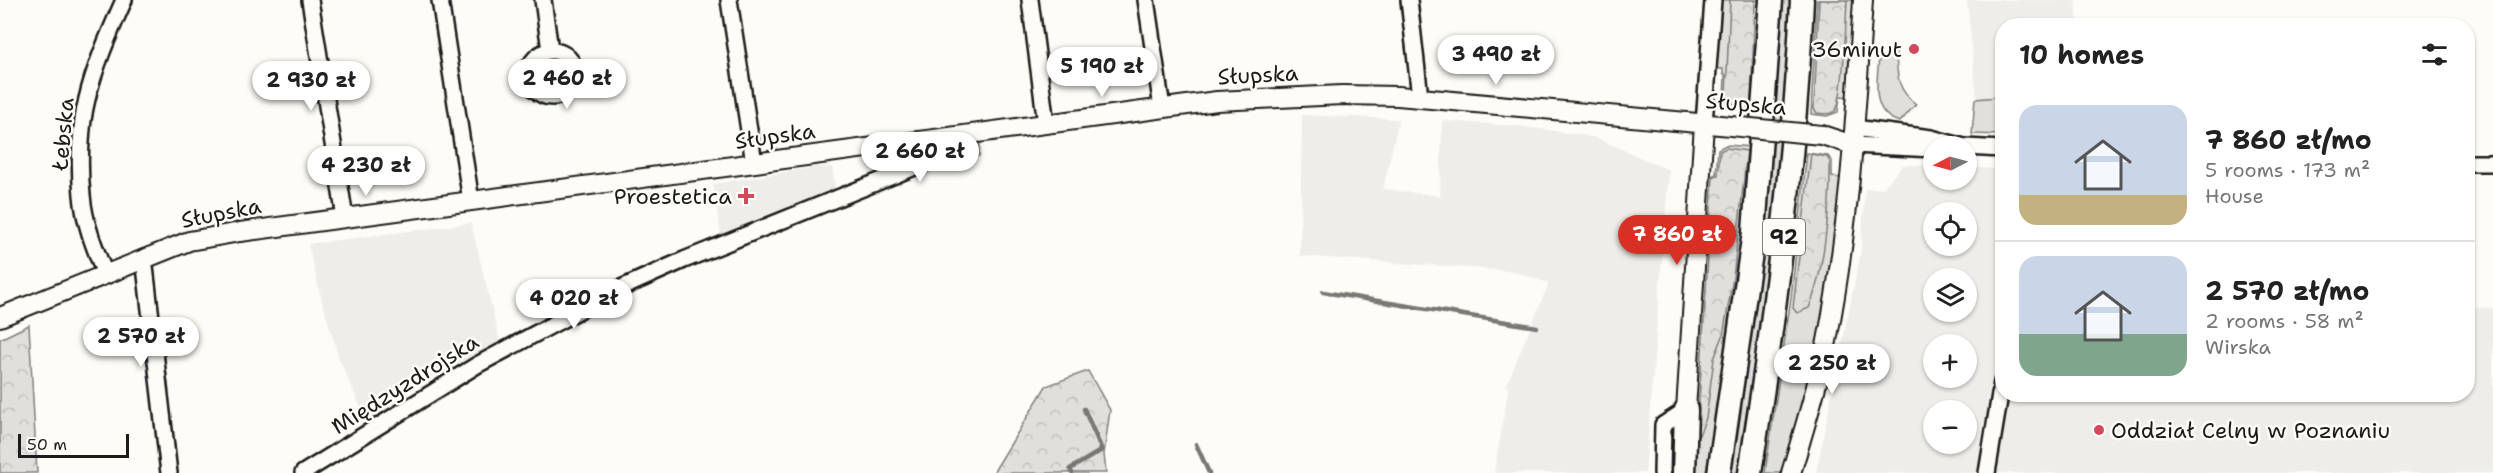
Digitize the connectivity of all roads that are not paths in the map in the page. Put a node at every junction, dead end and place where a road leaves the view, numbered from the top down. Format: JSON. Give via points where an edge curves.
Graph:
{"nodes":[{"id":1,"x":124,"y":0,"type":"edge"},
{"id":2,"x":309,"y":0,"type":"edge"},
{"id":3,"x":440,"y":0,"type":"edge"},
{"id":4,"x":543,"y":0,"type":"edge"},
{"id":5,"x":729,"y":0,"type":"edge"},
{"id":6,"x":1030,"y":0,"type":"edge"},
{"id":7,"x":1146,"y":0,"type":"edge"},
{"id":8,"x":1409,"y":0,"type":"edge"},
{"id":9,"x":1713,"y":0,"type":"edge"},
{"id":10,"x":1771,"y":0,"type":"edge"},
{"id":11,"x":1802,"y":0,"type":"edge"},
{"id":12,"x":1863,"y":0,"type":"edge"},
{"id":13,"x":550,"y":50,"type":"dead end"},
{"id":14,"x":1420,"y":97,"type":"junction"},
{"id":15,"x":1162,"y":108,"type":"junction"},
{"id":16,"x":1046,"y":124,"type":"junction"},
{"id":17,"x":1704,"y":124,"type":"junction"},
{"id":18,"x":948,"y":137,"type":"junction"},
{"id":19,"x":1854,"y":137,"type":"junction"},
{"id":20,"x":1923,"y":138,"type":"edge"},
{"id":21,"x":1923,"y":147,"type":"edge"},
{"id":22,"x":1977,"y":148,"type":"edge"},
{"id":23,"x":1995,"y":149,"type":"edge"},
{"id":24,"x":754,"y":163,"type":"junction"},
{"id":25,"x":2475,"y":163,"type":"edge"},
{"id":26,"x":2493,"y":163,"type":"edge"},
{"id":27,"x":471,"y":201,"type":"junction"},
{"id":28,"x":345,"y":218,"type":"junction"},
{"id":29,"x":144,"y":258,"type":"junction"},
{"id":30,"x":105,"y":274,"type":"junction"},
{"id":31,"x":0,"y":317,"type":"edge"},
{"id":32,"x":1999,"y":402,"type":"edge"},
{"id":33,"x":1686,"y":410,"type":"junction"},
{"id":34,"x":169,"y":473,"type":"edge"},
{"id":35,"x":303,"y":473,"type":"edge"},
{"id":36,"x":1662,"y":473,"type":"edge"},
{"id":37,"x":1683,"y":473,"type":"edge"},
{"id":38,"x":1719,"y":473,"type":"edge"},
{"id":39,"x":1750,"y":473,"type":"edge"},
{"id":40,"x":1791,"y":473,"type":"edge"},
{"id":41,"x":1987,"y":473,"type":"edge"}],
"edges":[{"from":1,"to":30,"type":"street","name":"Łebska","via":[[86,100],[81,151],[82,196],[90,237]]},
{"from":2,"to":28,"type":"street"},
{"from":3,"to":27,"type":"street"},
{"from":4,"to":13,"type":"street"},
{"from":5,"to":24,"type":"street"},
{"from":6,"to":16,"type":"street"},
{"from":7,"to":15,"type":"street"},
{"from":8,"to":14,"type":"street"},
{"from":9,"to":17,"type":"street"},
{"from":10,"to":38,"type":"main road","number":"92","via":[[1755,223]]},
{"from":11,"to":39,"type":"main road","number":"92","via":[[1789,196]]},
{"from":12,"to":19,"type":"street"},
{"from":14,"to":15,"type":"street","name":"Słupska","via":[[1272,97]]},
{"from":14,"to":17,"type":"street","name":"Słupska"},
{"from":15,"to":16,"type":"street","name":"Słupska"},
{"from":16,"to":18,"type":"street","name":"Słupska"},
{"from":17,"to":19,"type":"street","name":"Słupska","bridge":true},
{"from":17,"to":33,"type":"street"},
{"from":18,"to":24,"type":"street","name":"Słupska"},
{"from":18,"to":35,"type":"street","name":"Międzyzdrojska","via":[[946,151],[937,158],[684,260],[543,328]]},
{"from":19,"to":20,"type":"street"},
{"from":19,"to":21,"type":"street"},
{"from":19,"to":40,"type":"street","via":[[1829,327]]},
{"from":22,"to":23,"type":"street"},
{"from":24,"to":27,"type":"street","name":"Słupska"},
{"from":25,"to":26,"type":"street"},
{"from":27,"to":28,"type":"street","name":"Słupska"},
{"from":28,"to":29,"type":"street","name":"Słupska","via":[[189,241]]},
{"from":29,"to":30,"type":"street","name":"Słupska"},
{"from":29,"to":34,"type":"street"},
{"from":30,"to":31,"type":"street","name":"Słupska"},
{"from":32,"to":41,"type":"street"},
{"from":33,"to":36,"type":"street","via":[[1663,425]]},
{"from":33,"to":37,"type":"main road"}]}
